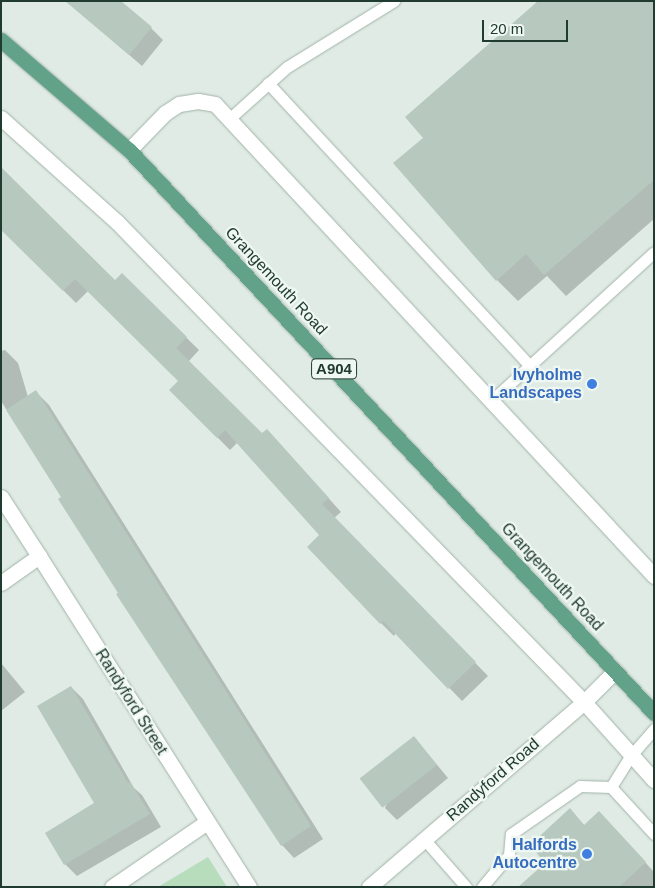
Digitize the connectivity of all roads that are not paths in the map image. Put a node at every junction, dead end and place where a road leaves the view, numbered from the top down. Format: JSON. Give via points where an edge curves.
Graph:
{"nodes":[{"id":1,"x":394,"y":1,"type":"edge"},
{"id":2,"x":1,"y":40,"type":"edge"},
{"id":3,"x":268,"y":83,"type":"junction"},
{"id":4,"x":1,"y":118,"type":"edge"},
{"id":5,"x":229,"y":119,"type":"junction"},
{"id":6,"x":129,"y":150,"type":"junction"},
{"id":7,"x":654,"y":252,"type":"edge"},
{"id":8,"x":530,"y":366,"type":"junction"},
{"id":9,"x":492,"y":400,"type":"junction"},
{"id":10,"x":1,"y":497,"type":"edge"},
{"id":11,"x":39,"y":556,"type":"junction"},
{"id":12,"x":654,"y":576,"type":"edge"},
{"id":13,"x":1,"y":583,"type":"edge"},
{"id":14,"x":615,"y":671,"type":"junction"},
{"id":15,"x":584,"y":702,"type":"junction"},
{"id":16,"x":654,"y":713,"type":"edge"},
{"id":17,"x":654,"y":729,"type":"edge"},
{"id":18,"x":631,"y":755,"type":"junction"},
{"id":19,"x":654,"y":780,"type":"edge"},
{"id":20,"x":611,"y":787,"type":"junction"},
{"id":21,"x":207,"y":822,"type":"junction"},
{"id":22,"x":654,"y":834,"type":"edge"},
{"id":23,"x":424,"y":839,"type":"junction"},
{"id":24,"x":112,"y":887,"type":"edge"},
{"id":25,"x":249,"y":887,"type":"edge"},
{"id":26,"x":369,"y":887,"type":"edge"},
{"id":27,"x":466,"y":887,"type":"edge"},
{"id":28,"x":482,"y":887,"type":"edge"}],
"edges":[{"from":1,"to":3,"type":"lane","via":[[287,67]]},
{"from":2,"to":6,"type":"main road","name":"Grangemouth Road","number":"A904"},
{"from":3,"to":5,"type":"lane"},
{"from":3,"to":8,"type":"lane"},
{"from":4,"to":15,"type":"street","via":[[117,222]]},
{"from":5,"to":6,"type":"street","via":[[215,104],[198,101],[179,104],[165,113]]},
{"from":5,"to":9,"type":"street"},
{"from":6,"to":14,"type":"main road","name":"Grangemouth Road","number":"A904"},
{"from":7,"to":8,"type":"lane"},
{"from":8,"to":9,"type":"lane"},
{"from":9,"to":12,"type":"street"},
{"from":10,"to":11,"type":"street","name":"Randyford Street"},
{"from":11,"to":13,"type":"street"},
{"from":11,"to":21,"type":"street","name":"Randyford Street"},
{"from":14,"to":15,"type":"street","name":"Randyford Road"},
{"from":14,"to":16,"type":"main road","name":"Grangemouth Road","number":"A904"},
{"from":15,"to":18,"type":"street"},
{"from":15,"to":23,"type":"street","name":"Randyford Road"},
{"from":17,"to":18,"type":"lane"},
{"from":18,"to":19,"type":"street"},
{"from":18,"to":20,"type":"lane"},
{"from":20,"to":22,"type":"lane"},
{"from":20,"to":28,"type":"lane","via":[[580,786],[511,834],[509,855]]},
{"from":21,"to":24,"type":"street"},
{"from":21,"to":25,"type":"street","name":"Randyford Street"},
{"from":23,"to":26,"type":"street","name":"Randyford Road"},
{"from":23,"to":27,"type":"lane"}]}
